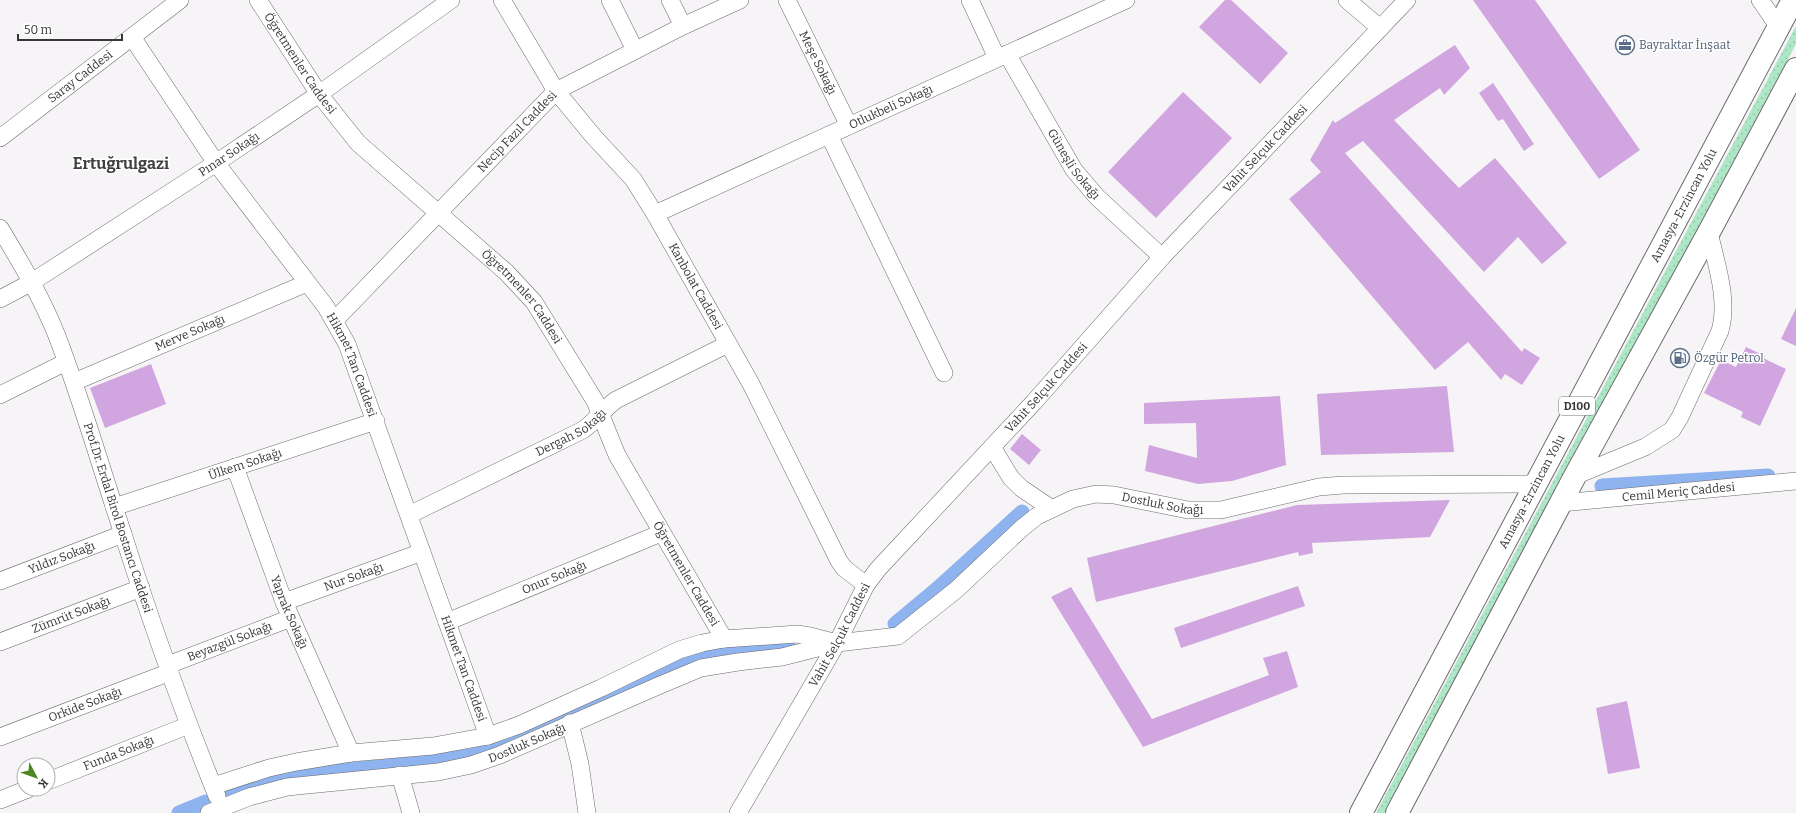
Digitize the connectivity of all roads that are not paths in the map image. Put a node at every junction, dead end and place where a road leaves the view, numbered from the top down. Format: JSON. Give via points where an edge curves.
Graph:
{"nodes":[{"id":1,"x":180,"y":0,"type":"edge"},
{"id":2,"x":258,"y":0,"type":"edge"},
{"id":3,"x":451,"y":0,"type":"edge"},
{"id":4,"x":502,"y":0,"type":"edge"},
{"id":5,"x":610,"y":0,"type":"edge"},
{"id":6,"x":670,"y":0,"type":"edge"},
{"id":7,"x":740,"y":0,"type":"edge"},
{"id":8,"x":787,"y":0,"type":"edge"},
{"id":9,"x":970,"y":0,"type":"edge"},
{"id":10,"x":1126,"y":0,"type":"edge"},
{"id":11,"x":1347,"y":0,"type":"edge"},
{"id":12,"x":1407,"y":0,"type":"edge"},
{"id":13,"x":1760,"y":0,"type":"edge"},
{"id":14,"x":1793,"y":0,"type":"edge"},
{"id":15,"x":684,"y":26,"type":"junction"},
{"id":16,"x":1778,"y":26,"type":"junction"},
{"id":17,"x":1380,"y":28,"type":"junction"},
{"id":18,"x":132,"y":37,"type":"junction"},
{"id":19,"x":635,"y":50,"type":"junction"},
{"id":20,"x":1002,"y":56,"type":"junction"},
{"id":21,"x":1796,"y":69,"type":"edge"},
{"id":22,"x":556,"y":91,"type":"junction"},
{"id":23,"x":319,"y":94,"type":"junction"},
{"id":24,"x":849,"y":126,"type":"junction"},
{"id":25,"x":829,"y":135,"type":"junction"},
{"id":26,"x":0,"y":138,"type":"edge"},
{"id":27,"x":216,"y":163,"type":"junction"},
{"id":28,"x":439,"y":212,"type":"junction"},
{"id":29,"x":655,"y":214,"type":"junction"},
{"id":30,"x":0,"y":228,"type":"edge"},
{"id":31,"x":1709,"y":232,"type":"junction"},
{"id":32,"x":1162,"y":257,"type":"junction"},
{"id":33,"x":32,"y":282,"type":"junction"},
{"id":34,"x":307,"y":283,"type":"junction"},
{"id":35,"x":0,"y":299,"type":"edge"},
{"id":36,"x":334,"y":320,"type":"junction"},
{"id":37,"x":728,"y":344,"type":"junction"},
{"id":38,"x":66,"y":362,"type":"junction"},
{"id":39,"x":944,"y":373,"type":"dead end"},
{"id":40,"x":74,"y":382,"type":"junction"},
{"id":41,"x":0,"y":395,"type":"edge"},
{"id":42,"x":601,"y":414,"type":"junction"},
{"id":43,"x":376,"y":421,"type":"junction"},
{"id":44,"x":992,"y":447,"type":"junction"},
{"id":45,"x":235,"y":468,"type":"junction"},
{"id":46,"x":1575,"y":476,"type":"junction"},
{"id":47,"x":1796,"y":481,"type":"edge"},
{"id":48,"x":1536,"y":484,"type":"junction"},
{"id":49,"x":1560,"y":503,"type":"junction"},
{"id":50,"x":114,"y":507,"type":"junction"},
{"id":51,"x":1052,"y":509,"type":"junction"},
{"id":52,"x":409,"y":515,"type":"junction"},
{"id":53,"x":661,"y":533,"type":"junction"},
{"id":54,"x":123,"y":534,"type":"junction"},
{"id":55,"x":422,"y":552,"type":"junction"},
{"id":56,"x":0,"y":581,"type":"edge"},
{"id":57,"x":866,"y":585,"type":"junction"},
{"id":58,"x":141,"y":588,"type":"junction"},
{"id":59,"x":288,"y":610,"type":"junction"},
{"id":60,"x":447,"y":622,"type":"junction"},
{"id":61,"x":724,"y":639,"type":"junction"},
{"id":62,"x":0,"y":642,"type":"edge"},
{"id":63,"x":837,"y":643,"type":"junction"},
{"id":64,"x":169,"y":668,"type":"junction"},
{"id":65,"x":570,"y":723,"type":"junction"},
{"id":66,"x":189,"y":725,"type":"junction"},
{"id":67,"x":488,"y":736,"type":"junction"},
{"id":68,"x":0,"y":737,"type":"edge"},
{"id":69,"x":351,"y":753,"type":"junction"},
{"id":70,"x":400,"y":775,"type":"junction"},
{"id":71,"x":56,"y":778,"type":"edge"},
{"id":72,"x":213,"y":786,"type":"junction"},
{"id":73,"x":16,"y":794,"type":"edge"},
{"id":74,"x":0,"y":800,"type":"edge"},
{"id":75,"x":218,"y":811,"type":"edge"},
{"id":76,"x":411,"y":813,"type":"edge"},
{"id":77,"x":587,"y":813,"type":"edge"},
{"id":78,"x":738,"y":813,"type":"edge"},
{"id":79,"x":1361,"y":813,"type":"edge"},
{"id":80,"x":1397,"y":813,"type":"edge"}],
"edges":[{"from":1,"to":18,"type":"street","name":"Saray Caddesi"},
{"from":2,"to":23,"type":"street","name":"Öğretmenler Caddesi"},
{"from":3,"to":23,"type":"street","name":"Pınar Sokağı"},
{"from":4,"to":22,"type":"street","name":"Kanbolat Caddesi"},
{"from":5,"to":19,"type":"street"},
{"from":6,"to":15,"type":"street"},
{"from":7,"to":15,"type":"street","name":"Necip Fazıl Caddesi"},
{"from":8,"to":24,"type":"street","name":"Meşe Sokağı"},
{"from":9,"to":20,"type":"street","name":"Güneşli Sokağı"},
{"from":10,"to":20,"type":"street","name":"Otlukbeli Sokağı"},
{"from":11,"to":17,"type":"street"},
{"from":12,"to":17,"type":"street","name":"Vahit Selçuk Caddesi"},
{"from":13,"to":16,"type":"street"},
{"from":14,"to":16,"type":"highway","name":"Amasya-Erzincan Yolu","number":"D100"},
{"from":15,"to":19,"type":"street","name":"Necip Fazıl Caddesi"},
{"from":16,"to":48,"type":"highway","name":"Amasya-Erzincan Yolu","number":"D100"},
{"from":17,"to":32,"type":"street","name":"Vahit Selçuk Caddesi"},
{"from":18,"to":26,"type":"street","name":"Saray Caddesi"},
{"from":18,"to":27,"type":"street","name":"Hikmet Tan Caddesi"},
{"from":19,"to":22,"type":"street","name":"Necip Fazıl Caddesi"},
{"from":20,"to":24,"type":"street","name":"Otlukbeli Sokağı"},
{"from":20,"to":32,"type":"street","name":"Güneşli Sokağı","via":[[1074,170],[1097,197]]},
{"from":21,"to":31,"type":"highway","number":"D100"},
{"from":22,"to":28,"type":"street","name":"Necip Fazıl Caddesi"},
{"from":22,"to":29,"type":"street","name":"Kanbolat Caddesi","via":[[633,179]]},
{"from":23,"to":27,"type":"street","name":"Pınar Sokağı"},
{"from":23,"to":28,"type":"street","name":"Öğretmenler Caddesi","via":[[358,143]]},
{"from":24,"to":25,"type":"street","name":"Otlukbeli Sokağı"},
{"from":25,"to":29,"type":"street","name":"Otlukbeli Sokağı"},
{"from":25,"to":39,"type":"street"},
{"from":27,"to":33,"type":"street","name":"Pınar Sokağı"},
{"from":27,"to":34,"type":"street","name":"Hikmet Tan Caddesi"},
{"from":28,"to":36,"type":"street","name":"Necip Fazıl Caddesi"},
{"from":28,"to":42,"type":"street","name":"Öğretmenler Caddesi","via":[[506,272],[534,302],[596,401]]},
{"from":29,"to":37,"type":"street","name":"Kanbolat Caddesi"},
{"from":30,"to":33,"type":"street","name":"Prof.Dr. Erdal Birol Bostancı Caddesi"},
{"from":31,"to":46,"type":"highway","number":"D100"},
{"from":31,"to":46,"type":"street","via":[[1724,303],[1724,318],[1680,417],[1672,430],[1645,447]]},
{"from":32,"to":44,"type":"street","name":"Vahit Selçuk Caddesi"},
{"from":33,"to":35,"type":"street","name":"Pınar Sokağı"},
{"from":33,"to":38,"type":"street","name":"Prof.Dr. Erdal Birol Bostancı Caddesi"},
{"from":34,"to":36,"type":"street","name":"Hikmet Tan Caddesi"},
{"from":34,"to":40,"type":"street","name":"Merve Sokağı"},
{"from":36,"to":43,"type":"street","name":"Hikmet Tan Caddesi","via":[[347,344]]},
{"from":37,"to":42,"type":"street","name":"Dergah Sokağı","via":[[629,392]]},
{"from":37,"to":57,"type":"street","name":"Kanbolat Caddesi","via":[[772,424],[839,561]]},
{"from":38,"to":40,"type":"street","name":"Prof.Dr. Erdal Birol Bostancı Caddesi"},
{"from":38,"to":41,"type":"street"},
{"from":40,"to":50,"type":"street","name":"Prof.Dr. Erdal Birol Bostancı Caddesi"},
{"from":42,"to":52,"type":"street","name":"Dergah Sokağı","via":[[582,431]]},
{"from":42,"to":53,"type":"street","name":"Öğretmenler Caddesi","via":[[617,455]]},
{"from":43,"to":45,"type":"street","name":"Ülkem Sokağı"},
{"from":43,"to":52,"type":"street","name":"Hikmet Tan Caddesi"},
{"from":44,"to":51,"type":"street","via":[[1011,478]]},
{"from":44,"to":57,"type":"street","name":"Vahit Selçuk Caddesi"},
{"from":45,"to":50,"type":"street","name":"Ülkem Sokağı"},
{"from":45,"to":59,"type":"street","name":"Yaprak Sokağı"},
{"from":46,"to":49,"type":"highway","number":"D100"},
{"from":47,"to":49,"type":"street","name":"Cemil Meriç Caddesi"},
{"from":48,"to":51,"type":"street","name":"Dostluk Sokağı","via":[[1343,485],[1319,487],[1221,510],[1206,511],[1096,494],[1073,499]]},
{"from":48,"to":79,"type":"highway","name":"Amasya-Erzincan Yolu","number":"D100"},
{"from":49,"to":80,"type":"highway","number":"D100"},
{"from":50,"to":54,"type":"street","name":"Prof.Dr. Erdal Birol Bostancı Caddesi"},
{"from":51,"to":63,"type":"street","name":"Dostluk Sokağı","via":[[1037,516],[1022,528],[956,590],[898,636]]},
{"from":52,"to":55,"type":"street","name":"Hikmet Tan Caddesi"},
{"from":53,"to":60,"type":"street","name":"Onur Sokağı"},
{"from":53,"to":61,"type":"street","name":"Öğretmenler Caddesi"},
{"from":54,"to":56,"type":"street","name":"Yıldız Sokağı"},
{"from":54,"to":58,"type":"street","name":"Prof.Dr. Erdal Birol Bostancı Caddesi"},
{"from":55,"to":59,"type":"street","name":"Nur Sokağı"},
{"from":55,"to":60,"type":"street","name":"Hikmet Tan Caddesi"},
{"from":57,"to":63,"type":"street","name":"Vahit Selçuk Caddesi"},
{"from":58,"to":62,"type":"street","name":"Zümrüt Sokağı"},
{"from":58,"to":64,"type":"street","name":"Prof.Dr. Erdal Birol Bostancı Caddesi"},
{"from":59,"to":64,"type":"street","name":"Beyazgül Sokağı"},
{"from":59,"to":69,"type":"street","name":"Yaprak Sokağı"},
{"from":60,"to":67,"type":"street","name":"Hikmet Tan Caddesi"},
{"from":61,"to":63,"type":"street","name":"Dostluk Sokağı","via":[[797,634]]},
{"from":61,"to":67,"type":"street","name":"Dostluk Sokağı","via":[[679,650],[601,688]]},
{"from":63,"to":65,"type":"street","name":"Dostluk Sokağı","via":[[782,657],[701,668]]},
{"from":63,"to":78,"type":"street","name":"Vahit Selçuk Caddesi"},
{"from":64,"to":66,"type":"street","name":"Prof.Dr. Erdal Birol Bostancı Caddesi"},
{"from":64,"to":68,"type":"street","name":"Orkide Sokağı"},
{"from":65,"to":70,"type":"street","name":"Dostluk Sokağı","via":[[500,755],[471,765],[438,772]]},
{"from":65,"to":77,"type":"street","via":[[580,764]]},
{"from":66,"to":71,"type":"street","name":"Funda Sokağı"},
{"from":66,"to":72,"type":"street","name":"Prof.Dr. Erdal Birol Bostancı Caddesi"},
{"from":67,"to":69,"type":"street","name":"Dostluk Sokağı","via":[[458,743]]},
{"from":69,"to":72,"type":"street","name":"Dostluk Sokağı","via":[[269,768]]},
{"from":70,"to":75,"type":"street","name":"Dostluk Sokağı","via":[[288,787],[249,797]]},
{"from":70,"to":76,"type":"street"},
{"from":72,"to":75,"type":"street","name":"Prof.Dr. Erdal Birol Bostancı Caddesi"},
{"from":73,"to":74,"type":"street"}]}
